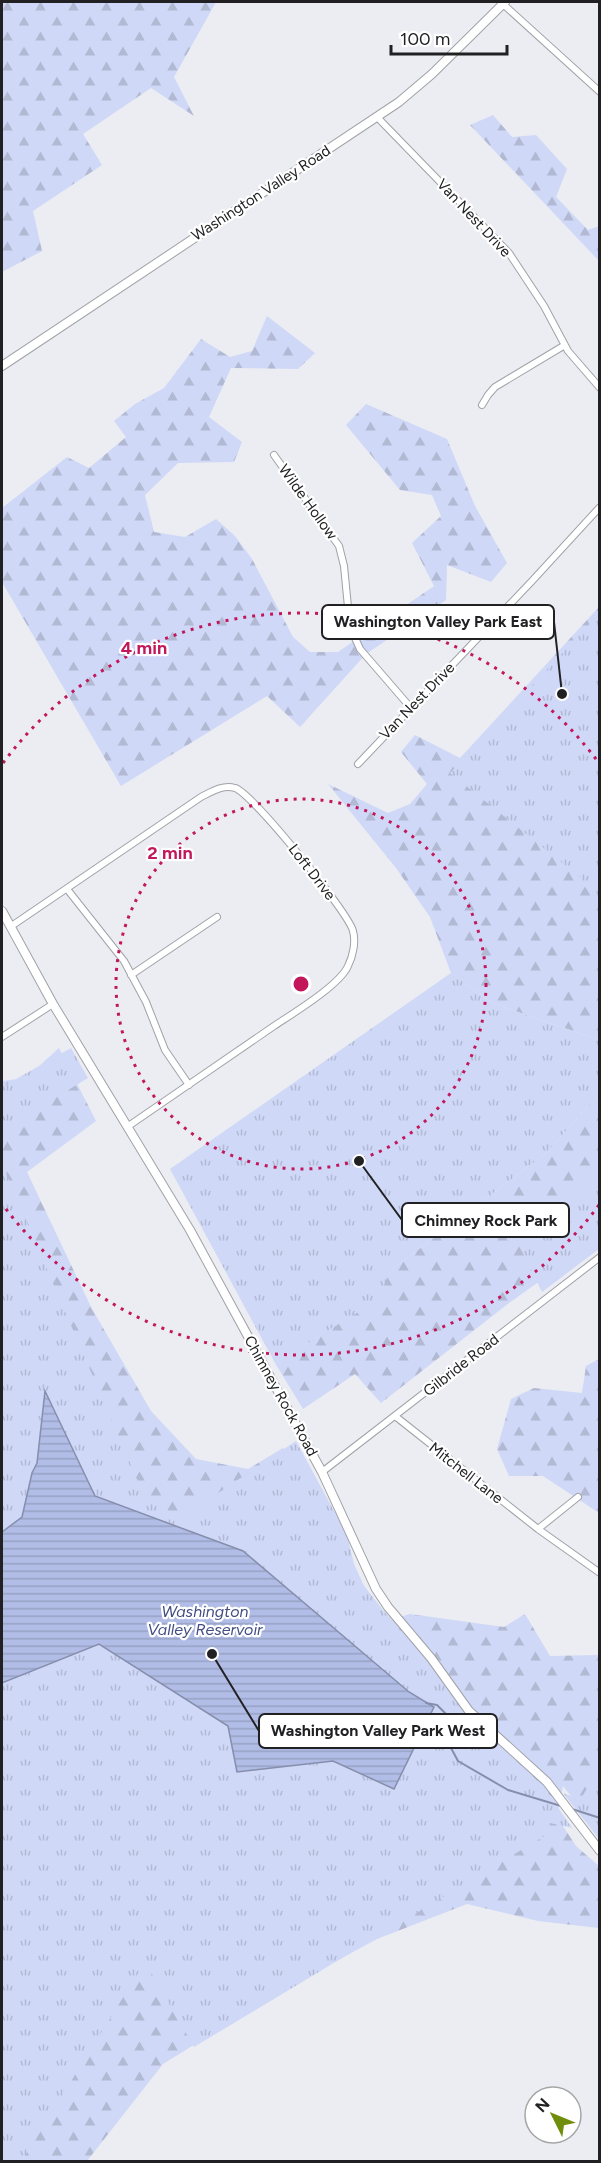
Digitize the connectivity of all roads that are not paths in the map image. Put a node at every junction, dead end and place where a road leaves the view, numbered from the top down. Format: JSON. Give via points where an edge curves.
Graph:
{"nodes":[{"id":1,"x":504,"y":3,"type":"edge"},
{"id":2,"x":600,"y":92,"type":"edge"},
{"id":3,"x":377,"y":117,"type":"junction"},
{"id":4,"x":565,"y":345,"type":"junction"},
{"id":5,"x":2,"y":366,"type":"edge"},
{"id":6,"x":600,"y":388,"type":"edge"},
{"id":7,"x":482,"y":405,"type":"dead end"},
{"id":8,"x":274,"y":455,"type":"dead end"},
{"id":9,"x":600,"y":507,"type":"edge"},
{"id":10,"x":411,"y":708,"type":"junction"},
{"id":11,"x":358,"y":764,"type":"dead end"},
{"id":12,"x":67,"y":889,"type":"junction"},
{"id":13,"x":2,"y":911,"type":"edge"},
{"id":14,"x":217,"y":917,"type":"dead end"},
{"id":15,"x":10,"y":927,"type":"junction"},
{"id":16,"x":131,"y":975,"type":"junction"},
{"id":17,"x":53,"y":1004,"type":"junction"},
{"id":18,"x":2,"y":1037,"type":"edge"},
{"id":19,"x":189,"y":1085,"type":"junction"},
{"id":20,"x":127,"y":1127,"type":"junction"},
{"id":21,"x":600,"y":1257,"type":"edge"},
{"id":22,"x":395,"y":1416,"type":"junction"},
{"id":23,"x":322,"y":1472,"type":"junction"},
{"id":24,"x":578,"y":1497,"type":"dead end"},
{"id":25,"x":538,"y":1529,"type":"junction"},
{"id":26,"x":600,"y":1573,"type":"edge"},
{"id":27,"x":600,"y":1851,"type":"edge"}],
"edges":[{"from":1,"to":2,"type":"street"},
{"from":1,"to":3,"type":"street","name":"Washington Valley Road","via":[[418,87]]},
{"from":3,"to":4,"type":"street","name":"Van Nest Drive","via":[[509,253]]},
{"from":3,"to":5,"type":"street","name":"Washington Valley Road"},
{"from":4,"to":6,"type":"street","name":"Van Nest Drive"},
{"from":4,"to":7,"type":"street","via":[[495,387]]},
{"from":8,"to":10,"type":"street","name":"Wilde Hollow","via":[[339,546],[348,608],[360,649]]},
{"from":9,"to":10,"type":"street","name":"Van Nest Drive"},
{"from":10,"to":11,"type":"street","name":"Van Nest Drive"},
{"from":12,"to":15,"type":"street","name":"Loft Drive"},
{"from":12,"to":16,"type":"street"},
{"from":12,"to":19,"type":"street","name":"Loft Drive","via":[[201,797],[223,787],[234,787],[249,796],[341,909],[353,929],[354,946],[343,975]]},
{"from":13,"to":15,"type":"street","name":"Chimney Rock Road"},
{"from":14,"to":16,"type":"street"},
{"from":15,"to":17,"type":"street","name":"Chimney Rock Road"},
{"from":16,"to":19,"type":"street","via":[[165,1050]]},
{"from":17,"to":18,"type":"street"},
{"from":17,"to":20,"type":"street","name":"Chimney Rock Road"},
{"from":19,"to":20,"type":"street","name":"Loft Drive"},
{"from":20,"to":23,"type":"street","name":"Chimney Rock Road","via":[[190,1230]]},
{"from":21,"to":22,"type":"street","name":"Gilbride Road"},
{"from":22,"to":23,"type":"street","name":"Gilbride Road"},
{"from":22,"to":25,"type":"street","name":"Mitchell Lane"},
{"from":23,"to":27,"type":"street","name":"Chimney Rock Road","via":[[388,1607],[469,1711],[547,1782]]},
{"from":24,"to":25,"type":"street"},
{"from":25,"to":26,"type":"street","name":"Mitchell Lane"}]}
